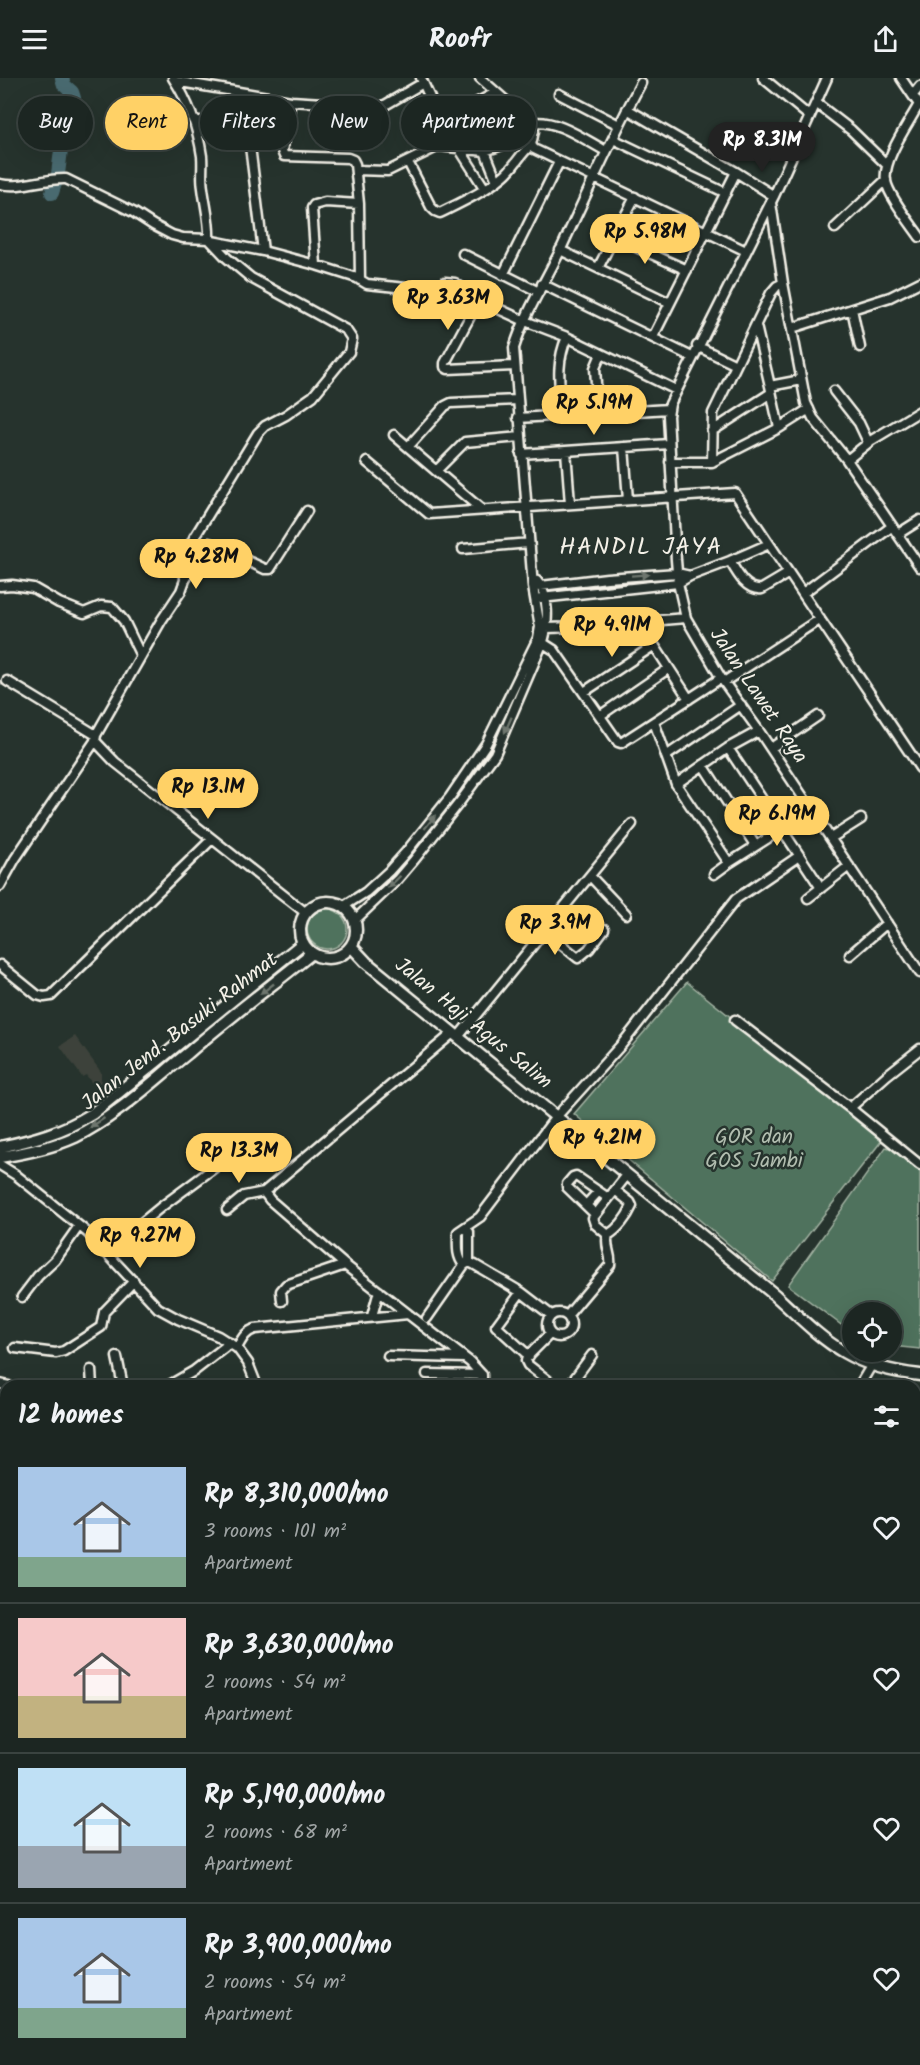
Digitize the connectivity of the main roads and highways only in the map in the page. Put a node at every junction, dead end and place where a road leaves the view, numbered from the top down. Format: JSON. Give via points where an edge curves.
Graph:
{"nodes":[{"id":1,"x":303,"y":943,"type":"junction"},
{"id":2,"x":351,"y":946,"type":"junction"},
{"id":3,"x":312,"y":953,"type":"junction"},
{"id":4,"x":122,"y":1090,"type":"junction"},
{"id":5,"x":131,"y":1100,"type":"junction"},
{"id":6,"x":0,"y":1147,"type":"edge"},
{"id":7,"x":0,"y":1157,"type":"edge"},
{"id":8,"x":920,"y":1375,"type":"edge"}],
"edges":[{"from":1,"to":2,"type":"main road","via":[[300,926],[306,913],[312,906],[328,902],[344,906],[355,920]]},
{"from":1,"to":3,"type":"main road"},
{"from":1,"to":4,"type":"main road","name":"Jalan Jend. Basuki Rahmat"},
{"from":2,"to":3,"type":"main road","via":[[337,956],[320,957]]},
{"from":2,"to":8,"type":"main road","name":"Jalan Haji Agus Salim","via":[[776,1295],[824,1340],[871,1366]]},
{"from":3,"to":5,"type":"main road","name":"Jalan Jend. Basuki Rahmat","one_way":true},
{"from":4,"to":5,"type":"main road"},
{"from":4,"to":6,"type":"main road","name":"Jalan Jend. Basuki Rahmat","via":[[76,1124]]},
{"from":5,"to":7,"type":"main road","name":"Jalan Jend. Basuki Rahmat","one_way":true,"via":[[75,1137],[39,1150]]}]}
